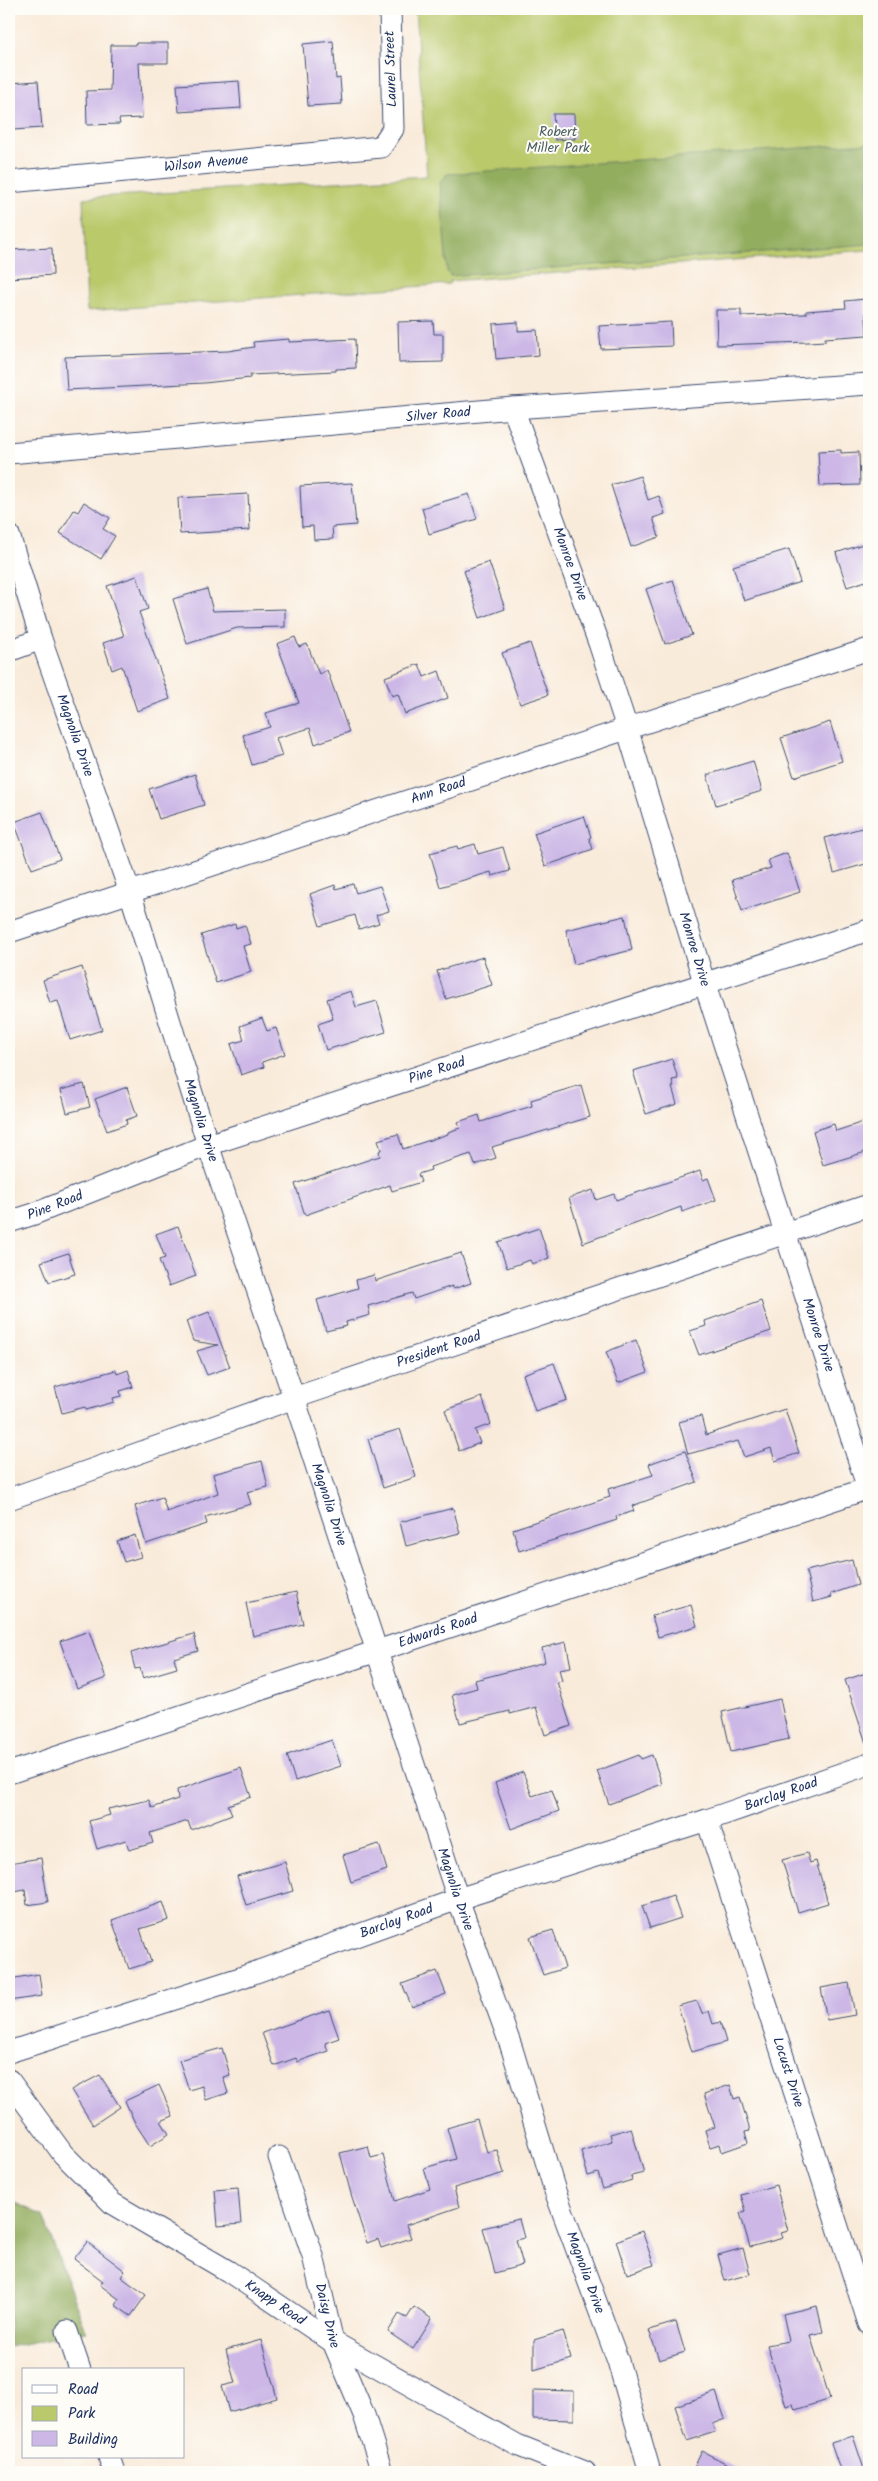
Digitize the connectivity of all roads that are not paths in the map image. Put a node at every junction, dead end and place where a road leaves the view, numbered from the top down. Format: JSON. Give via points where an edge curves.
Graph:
{"nodes":[{"id":1,"x":390,"y":9,"type":"edge"},
{"id":2,"x":393,"y":129,"type":"joint"},
{"id":3,"x":9,"y":182,"type":"edge"},
{"id":4,"x":869,"y":384,"type":"edge"},
{"id":5,"x":512,"y":408,"type":"junction"},
{"id":6,"x":9,"y":452,"type":"edge"},
{"id":7,"x":9,"y":535,"type":"edge"},
{"id":8,"x":41,"y":639,"type":"junction"},
{"id":9,"x":869,"y":649,"type":"edge"},
{"id":10,"x":9,"y":651,"type":"edge"},
{"id":11,"x":627,"y":728,"type":"junction"},
{"id":12,"x":130,"y":892,"type":"junction"},
{"id":13,"x":869,"y":930,"type":"edge"},
{"id":14,"x":9,"y":932,"type":"edge"},
{"id":15,"x":705,"y":985,"type":"junction"},
{"id":16,"x":208,"y":1145,"type":"junction"},
{"id":17,"x":869,"y":1205,"type":"edge"},
{"id":18,"x":9,"y":1222,"type":"edge"},
{"id":19,"x":786,"y":1232,"type":"junction"},
{"id":20,"x":294,"y":1398,"type":"junction"},
{"id":21,"x":869,"y":1490,"type":"edge"},
{"id":22,"x":9,"y":1499,"type":"edge"},
{"id":23,"x":377,"y":1650,"type":"junction"},
{"id":24,"x":869,"y":1764,"type":"edge"},
{"id":25,"x":9,"y":1773,"type":"edge"},
{"id":26,"x":707,"y":1820,"type":"junction"},
{"id":27,"x":458,"y":1899,"type":"junction"},
{"id":28,"x":9,"y":2052,"type":"edge"},
{"id":29,"x":9,"y":2080,"type":"edge"},
{"id":30,"x":279,"y":2157,"type":"dead end"},
{"id":31,"x":869,"y":2324,"type":"edge"},
{"id":32,"x":67,"y":2331,"type":"dead end"},
{"id":33,"x":333,"y":2342,"type":"junction"},
{"id":34,"x":79,"y":2368,"type":"edge"},
{"id":35,"x":109,"y":2458,"type":"edge"},
{"id":36,"x":114,"y":2472,"type":"edge"},
{"id":37,"x":382,"y":2472,"type":"edge"},
{"id":38,"x":585,"y":2472,"type":"edge"},
{"id":39,"x":650,"y":2472,"type":"edge"}],
"edges":[{"from":1,"to":2,"type":"street","name":"Laurel Street"},
{"from":2,"to":3,"type":"street","name":"Wilson Avenue","via":[[382,147]]},
{"from":4,"to":5,"type":"street","name":"Silver Road"},
{"from":5,"to":6,"type":"street","name":"Silver Road"},
{"from":5,"to":11,"type":"street","name":"Monroe Drive"},
{"from":7,"to":8,"type":"street","name":"Magnolia Drive"},
{"from":8,"to":10,"type":"street"},
{"from":8,"to":12,"type":"street","name":"Magnolia Drive"},
{"from":9,"to":11,"type":"street","name":"Ann Road"},
{"from":11,"to":12,"type":"street","name":"Ann Road"},
{"from":11,"to":15,"type":"street","name":"Monroe Drive"},
{"from":12,"to":14,"type":"street","name":"Ann Road"},
{"from":12,"to":16,"type":"street","name":"Magnolia Drive"},
{"from":13,"to":15,"type":"street","name":"Pine Road"},
{"from":15,"to":16,"type":"street","name":"Pine Road"},
{"from":15,"to":19,"type":"street","name":"Monroe Drive"},
{"from":16,"to":18,"type":"street","name":"Pine Road"},
{"from":16,"to":20,"type":"street","name":"Magnolia Drive"},
{"from":17,"to":19,"type":"street","name":"President Road"},
{"from":19,"to":20,"type":"street","name":"President Road"},
{"from":19,"to":21,"type":"street","name":"Monroe Drive"},
{"from":20,"to":22,"type":"street","name":"President Road"},
{"from":20,"to":23,"type":"street","name":"Magnolia Drive"},
{"from":21,"to":23,"type":"street","name":"Edwards Road"},
{"from":23,"to":25,"type":"street","name":"Edwards Road"},
{"from":23,"to":27,"type":"street","name":"Magnolia Drive"},
{"from":24,"to":26,"type":"street","name":"Barclay Road"},
{"from":26,"to":27,"type":"street","name":"Barclay Road"},
{"from":26,"to":31,"type":"street","name":"Locust Drive"},
{"from":27,"to":28,"type":"street","name":"Barclay Road","via":[[237,1979]]},
{"from":27,"to":39,"type":"street","name":"Magnolia Drive","via":[[512,2049],[555,2191],[618,2361]]},
{"from":29,"to":33,"type":"street","name":"Knapp Road","via":[[62,2154],[112,2203],[228,2271]]},
{"from":30,"to":33,"type":"street","name":"Daisy Drive","via":[[313,2256]]},
{"from":32,"to":34,"type":"street"},
{"from":33,"to":37,"type":"street","name":"Daisy Drive","via":[[364,2415]]},
{"from":33,"to":38,"type":"street","name":"Knapp Road","via":[[517,2445]]},
{"from":35,"to":36,"type":"street"}]}
